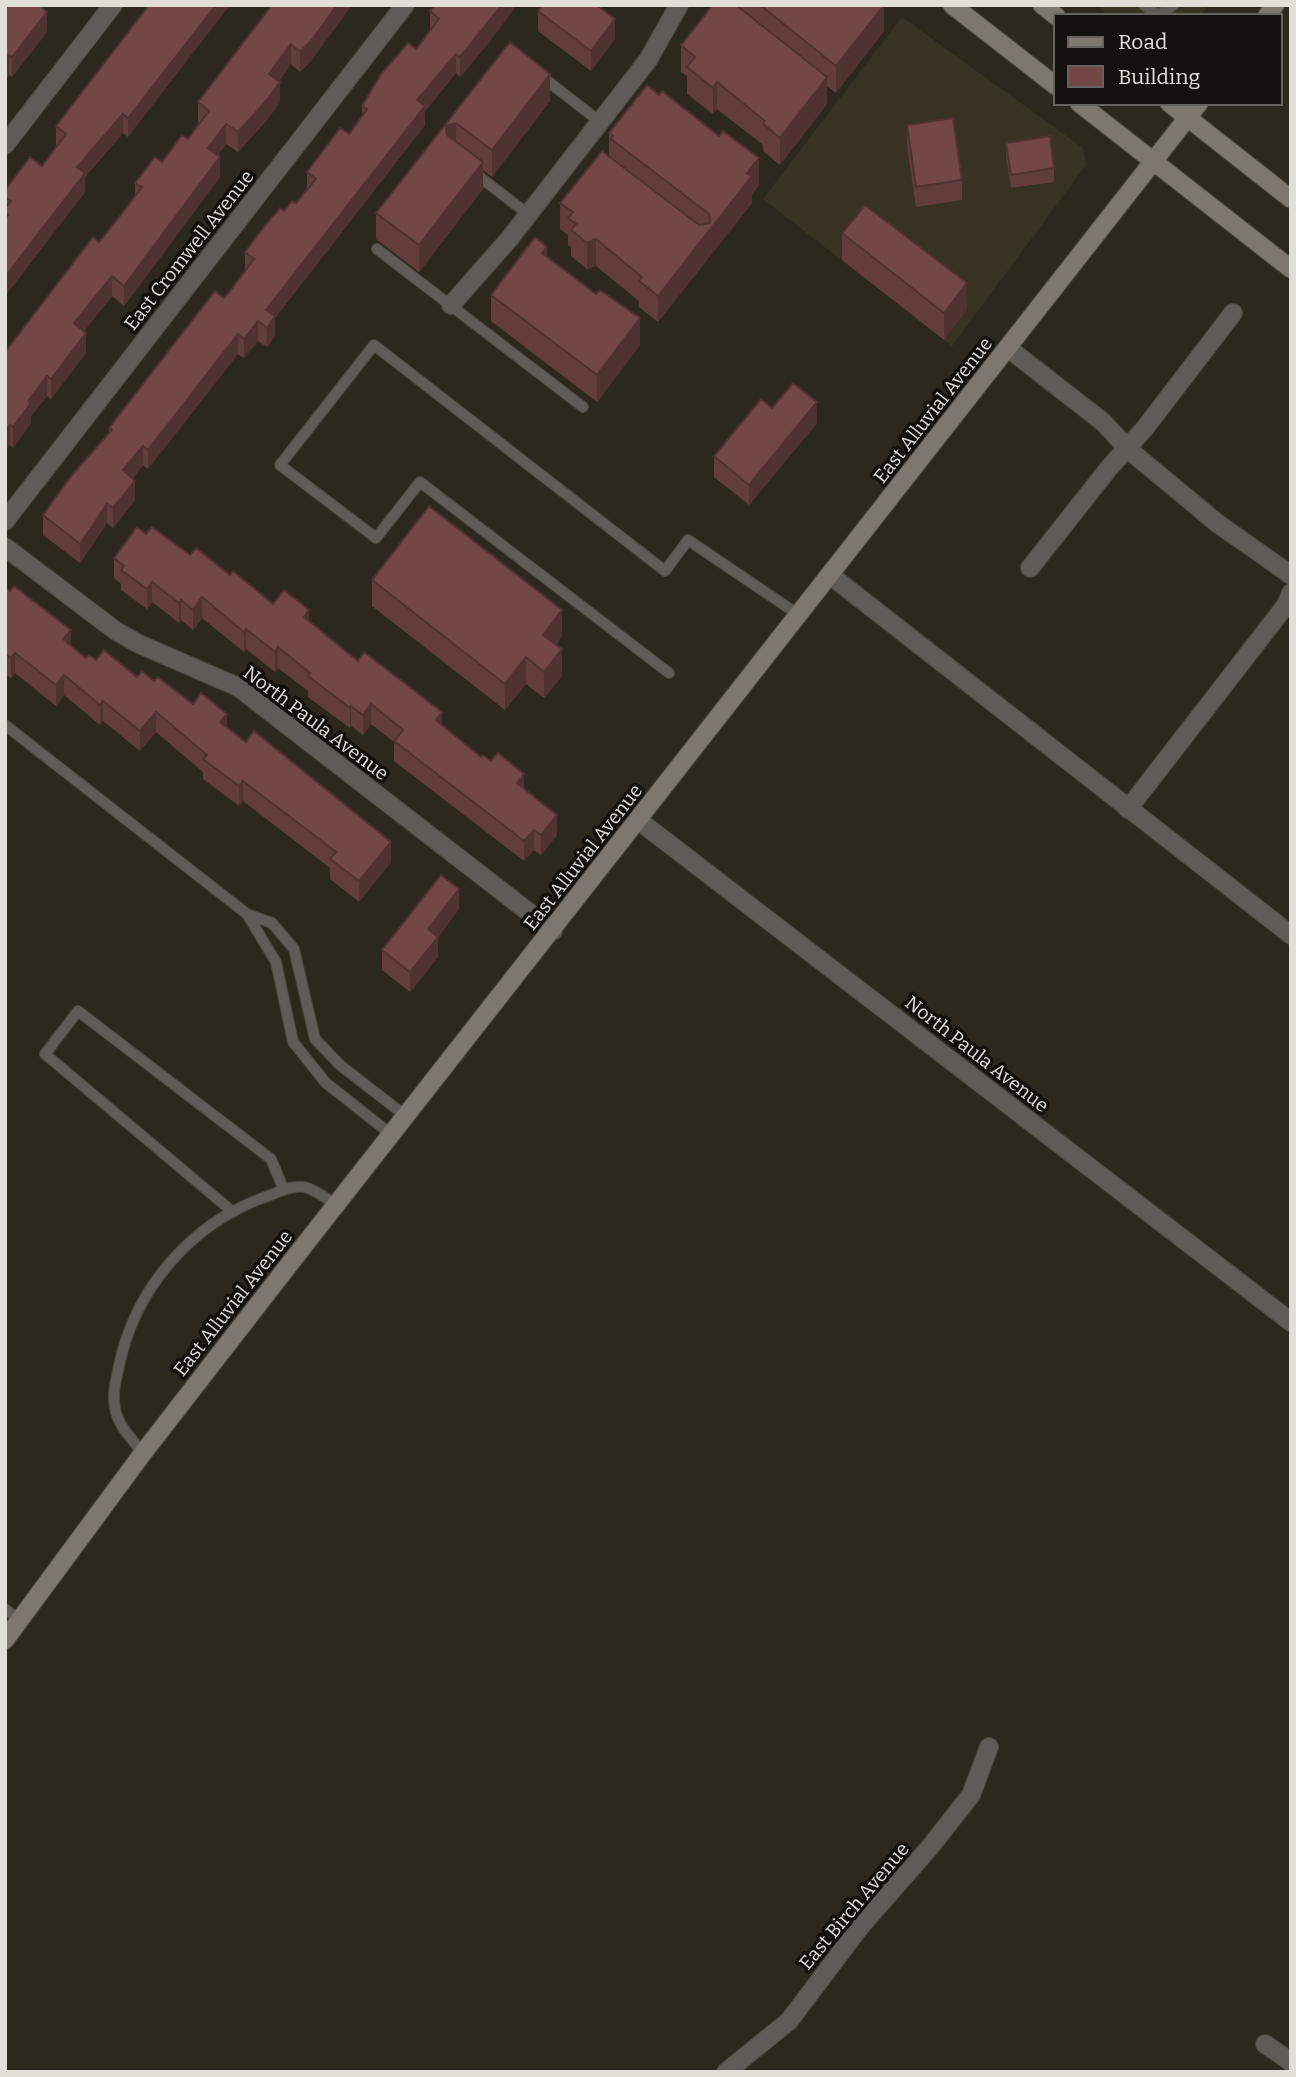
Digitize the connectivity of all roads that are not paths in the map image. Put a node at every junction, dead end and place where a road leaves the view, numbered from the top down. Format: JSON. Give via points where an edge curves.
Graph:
{"nodes":[{"id":1,"x":113,"y":5,"type":"edge"},
{"id":2,"x":405,"y":5,"type":"edge"},
{"id":3,"x":679,"y":5,"type":"edge"},
{"id":4,"x":952,"y":5,"type":"edge"},
{"id":5,"x":535,"y":72,"type":"edge"},
{"id":6,"x":1054,"y":84,"type":"edge"},
{"id":7,"x":1082,"y":105,"type":"edge"},
{"id":8,"x":1193,"y":110,"type":"edge"},
{"id":9,"x":599,"y":121,"type":"junction"},
{"id":10,"x":5,"y":145,"type":"edge"},
{"id":11,"x":1153,"y":161,"type":"junction"},
{"id":12,"x":463,"y":164,"type":"edge"},
{"id":13,"x":1291,"y":199,"type":"edge"},
{"id":14,"x":528,"y":214,"type":"junction"},
{"id":15,"x":377,"y":248,"type":"dead end"},
{"id":16,"x":1291,"y":269,"type":"edge"},
{"id":17,"x":451,"y":305,"type":"junction"},
{"id":18,"x":1233,"y":313,"type":"dead end"},
{"id":19,"x":1008,"y":348,"type":"junction"},
{"id":20,"x":583,"y":407,"type":"dead end"},
{"id":21,"x":1127,"y":448,"type":"junction"},
{"id":22,"x":5,"y":521,"type":"edge"},
{"id":23,"x":5,"y":547,"type":"edge"},
{"id":24,"x":1030,"y":568,"type":"dead end"},
{"id":25,"x":830,"y":575,"type":"junction"},
{"id":26,"x":1291,"y":575,"type":"edge"},
{"id":27,"x":1291,"y":593,"type":"edge"},
{"id":28,"x":799,"y":614,"type":"junction"},
{"id":29,"x":669,"y":673,"type":"dead end"},
{"id":30,"x":5,"y":725,"type":"edge"},
{"id":31,"x":1128,"y":809,"type":"junction"},
{"id":32,"x":639,"y":820,"type":"junction"},
{"id":33,"x":247,"y":914,"type":"junction"},
{"id":34,"x":553,"y":931,"type":"junction"},
{"id":35,"x":1291,"y":935,"type":"edge"},
{"id":36,"x":407,"y":1117,"type":"junction"},
{"id":37,"x":392,"y":1135,"type":"junction"},
{"id":38,"x":284,"y":1190,"type":"junction"},
{"id":39,"x":336,"y":1205,"type":"junction"},
{"id":40,"x":233,"y":1212,"type":"junction"},
{"id":41,"x":1291,"y":1322,"type":"edge"},
{"id":42,"x":143,"y":1453,"type":"junction"},
{"id":43,"x":5,"y":1609,"type":"edge"},
{"id":44,"x":20,"y":1620,"type":"junction"},
{"id":45,"x":5,"y":1640,"type":"edge"},
{"id":46,"x":989,"y":1747,"type":"dead end"},
{"id":47,"x":1265,"y":2044,"type":"dead end"},
{"id":48,"x":1291,"y":2062,"type":"edge"},
{"id":49,"x":726,"y":2072,"type":"edge"}],
"edges":[{"from":1,"to":10,"type":"street"},
{"from":2,"to":22,"type":"street","name":"East Cromwell Avenue"},
{"from":3,"to":9,"type":"street","via":[[648,60]]},
{"from":4,"to":6,"type":"street"},
{"from":5,"to":9,"type":"lane"},
{"from":7,"to":11,"type":"street"},
{"from":8,"to":11,"type":"street","name":"East Alluvial Avenue"},
{"from":8,"to":13,"type":"street"},
{"from":9,"to":14,"type":"street","via":[[581,153]]},
{"from":11,"to":16,"type":"street"},
{"from":11,"to":19,"type":"street","name":"East Alluvial Avenue"},
{"from":12,"to":14,"type":"lane"},
{"from":14,"to":17,"type":"street"},
{"from":15,"to":17,"type":"lane"},
{"from":17,"to":20,"type":"lane"},
{"from":18,"to":21,"type":"street"},
{"from":19,"to":21,"type":"street","via":[[1102,422]]},
{"from":19,"to":25,"type":"street","name":"East Alluvial Avenue"},
{"from":21,"to":24,"type":"street"},
{"from":21,"to":26,"type":"street","via":[[1217,523]]},
{"from":23,"to":34,"type":"street","name":"North Paula Avenue","via":[[128,638],[238,687]]},
{"from":25,"to":28,"type":"street","name":"East Alluvial Avenue"},
{"from":25,"to":31,"type":"street"},
{"from":27,"to":31,"type":"street"},
{"from":28,"to":29,"type":"lane","via":[[688,540],[665,571],[374,345],[280,465],[376,538],[420,482]]},
{"from":28,"to":32,"type":"street","name":"East Alluvial Avenue"},
{"from":30,"to":33,"type":"lane"},
{"from":31,"to":35,"type":"street"},
{"from":32,"to":34,"type":"street","name":"East Alluvial Avenue"},
{"from":32,"to":41,"type":"street","name":"North Paula Avenue"},
{"from":33,"to":36,"type":"lane","via":[[272,923],[294,949],[315,1039],[340,1065]]},
{"from":33,"to":37,"type":"lane","via":[[276,962],[293,1042],[326,1083]]},
{"from":34,"to":36,"type":"street","name":"East Alluvial Avenue"},
{"from":36,"to":37,"type":"street","name":"East Alluvial Avenue"},
{"from":37,"to":39,"type":"street","name":"East Alluvial Avenue"},
{"from":38,"to":39,"type":"lane","via":[[305,1187]]},
{"from":38,"to":40,"type":"lane"},
{"from":38,"to":40,"type":"lane","via":[[271,1158],[78,1011],[45,1054]]},
{"from":39,"to":42,"type":"street","name":"East Alluvial Avenue"},
{"from":40,"to":42,"type":"lane","via":[[210,1224],[163,1271],[138,1310],[122,1352],[114,1405],[117,1418]]},
{"from":42,"to":44,"type":"street","name":"East Alluvial Avenue"},
{"from":43,"to":44,"type":"lane"},
{"from":44,"to":45,"type":"street","name":"East Alluvial Avenue"},
{"from":46,"to":49,"type":"street","name":"East Birch Avenue","via":[[971,1795],[930,1847],[860,1927],[789,2021]]},
{"from":47,"to":48,"type":"street"}]}
